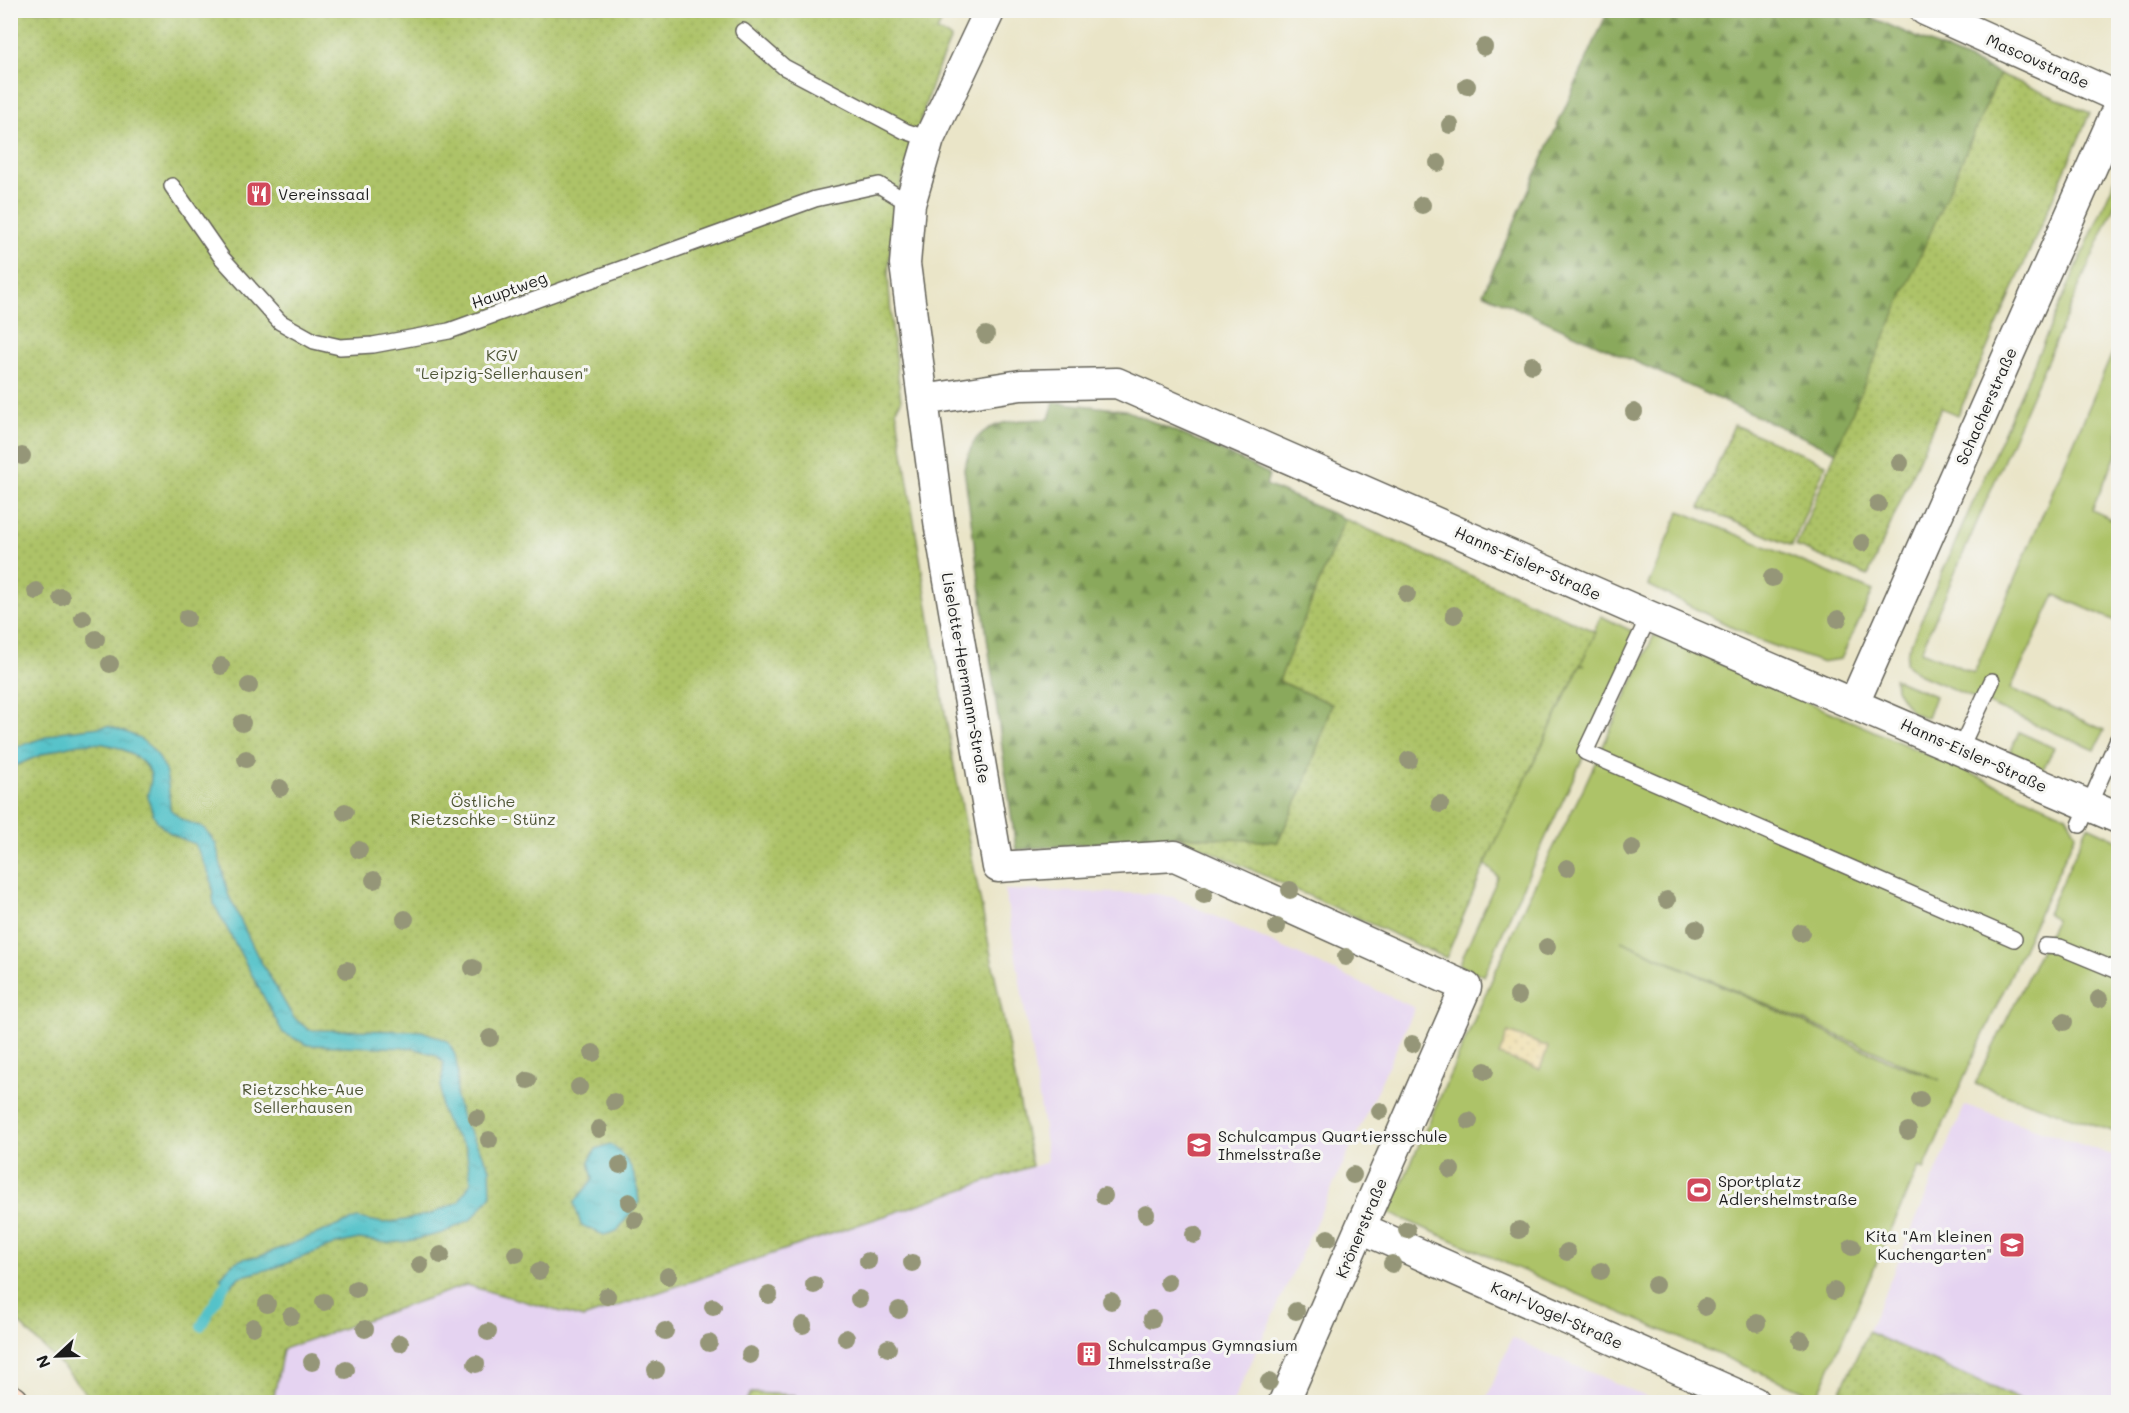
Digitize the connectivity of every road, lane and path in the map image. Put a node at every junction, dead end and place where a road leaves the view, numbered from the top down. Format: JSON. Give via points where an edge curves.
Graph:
{"nodes":[{"id":1,"x":990,"y":10,"type":"edge"},
{"id":2,"x":1925,"y":10,"type":"edge"},
{"id":3,"x":743,"y":31,"type":"dead end"},
{"id":4,"x":2118,"y":97,"type":"edge"},
{"id":5,"x":2118,"y":108,"type":"edge"},
{"id":6,"x":929,"y":139,"type":"junction"},
{"id":7,"x":172,"y":186,"type":"dead end"},
{"id":8,"x":910,"y":204,"type":"junction"},
{"id":9,"x":922,"y":400,"type":"junction"},
{"id":10,"x":1649,"y":616,"type":"junction"},
{"id":11,"x":1992,"y":681,"type":"dead end"},
{"id":12,"x":1854,"y":703,"type":"junction"},
{"id":13,"x":2118,"y":739,"type":"edge"},
{"id":14,"x":1960,"y":749,"type":"junction"},
{"id":15,"x":2085,"y":815,"type":"junction"},
{"id":16,"x":2118,"y":818,"type":"edge"},
{"id":17,"x":2014,"y":939,"type":"dead end"},
{"id":18,"x":2045,"y":945,"type":"dead end"},
{"id":19,"x":2118,"y":971,"type":"edge"},
{"id":20,"x":1466,"y":987,"type":"joint"},
{"id":21,"x":1361,"y":1228,"type":"junction"},
{"id":22,"x":1284,"y":1402,"type":"edge"},
{"id":23,"x":1754,"y":1402,"type":"edge"}],
"edges":[{"from":1,"to":6,"type":"street","name":"Liselotte-Herrmann-Straße"},
{"from":2,"to":4,"type":"street","name":"Mascovstraße"},
{"from":3,"to":6,"type":"lane","via":[[783,67],[905,131]]},
{"from":5,"to":12,"type":"street","name":"Schacherstraße"},
{"from":6,"to":8,"type":"street","name":"Liselotte-Herrmann-Straße"},
{"from":7,"to":8,"type":"lane","name":"Hauptweg","via":[[222,258],[280,322],[314,341],[340,347],[448,331],[815,199],[879,185]]},
{"from":8,"to":9,"type":"street","name":"Liselotte-Herrmann-Straße","via":[[905,264]]},
{"from":9,"to":10,"type":"street","name":"Hanns-Eisler-Straße","via":[[1021,385],[1117,383]]},
{"from":9,"to":20,"type":"street","name":"Liselotte-Herrmann-Straße","via":[[998,867],[1175,856]]},
{"from":10,"to":12,"type":"street","name":"Hanns-Eisler-Straße"},
{"from":10,"to":17,"type":"lane","via":[[1585,752]]},
{"from":11,"to":14,"type":"lane"},
{"from":12,"to":14,"type":"street","name":"Hanns-Eisler-Straße"},
{"from":13,"to":15,"type":"lane"},
{"from":14,"to":15,"type":"street","name":"Hanns-Eisler-Straße"},
{"from":15,"to":16,"type":"street","name":"Hanns-Eisler-Straße"},
{"from":18,"to":19,"type":"lane","via":[[2060,947]]},
{"from":20,"to":21,"type":"street","name":"Krönerstraße"},
{"from":21,"to":22,"type":"street","name":"Krönerstraße"},
{"from":21,"to":23,"type":"street","name":"Karl-Vogel-Straße"}]}
